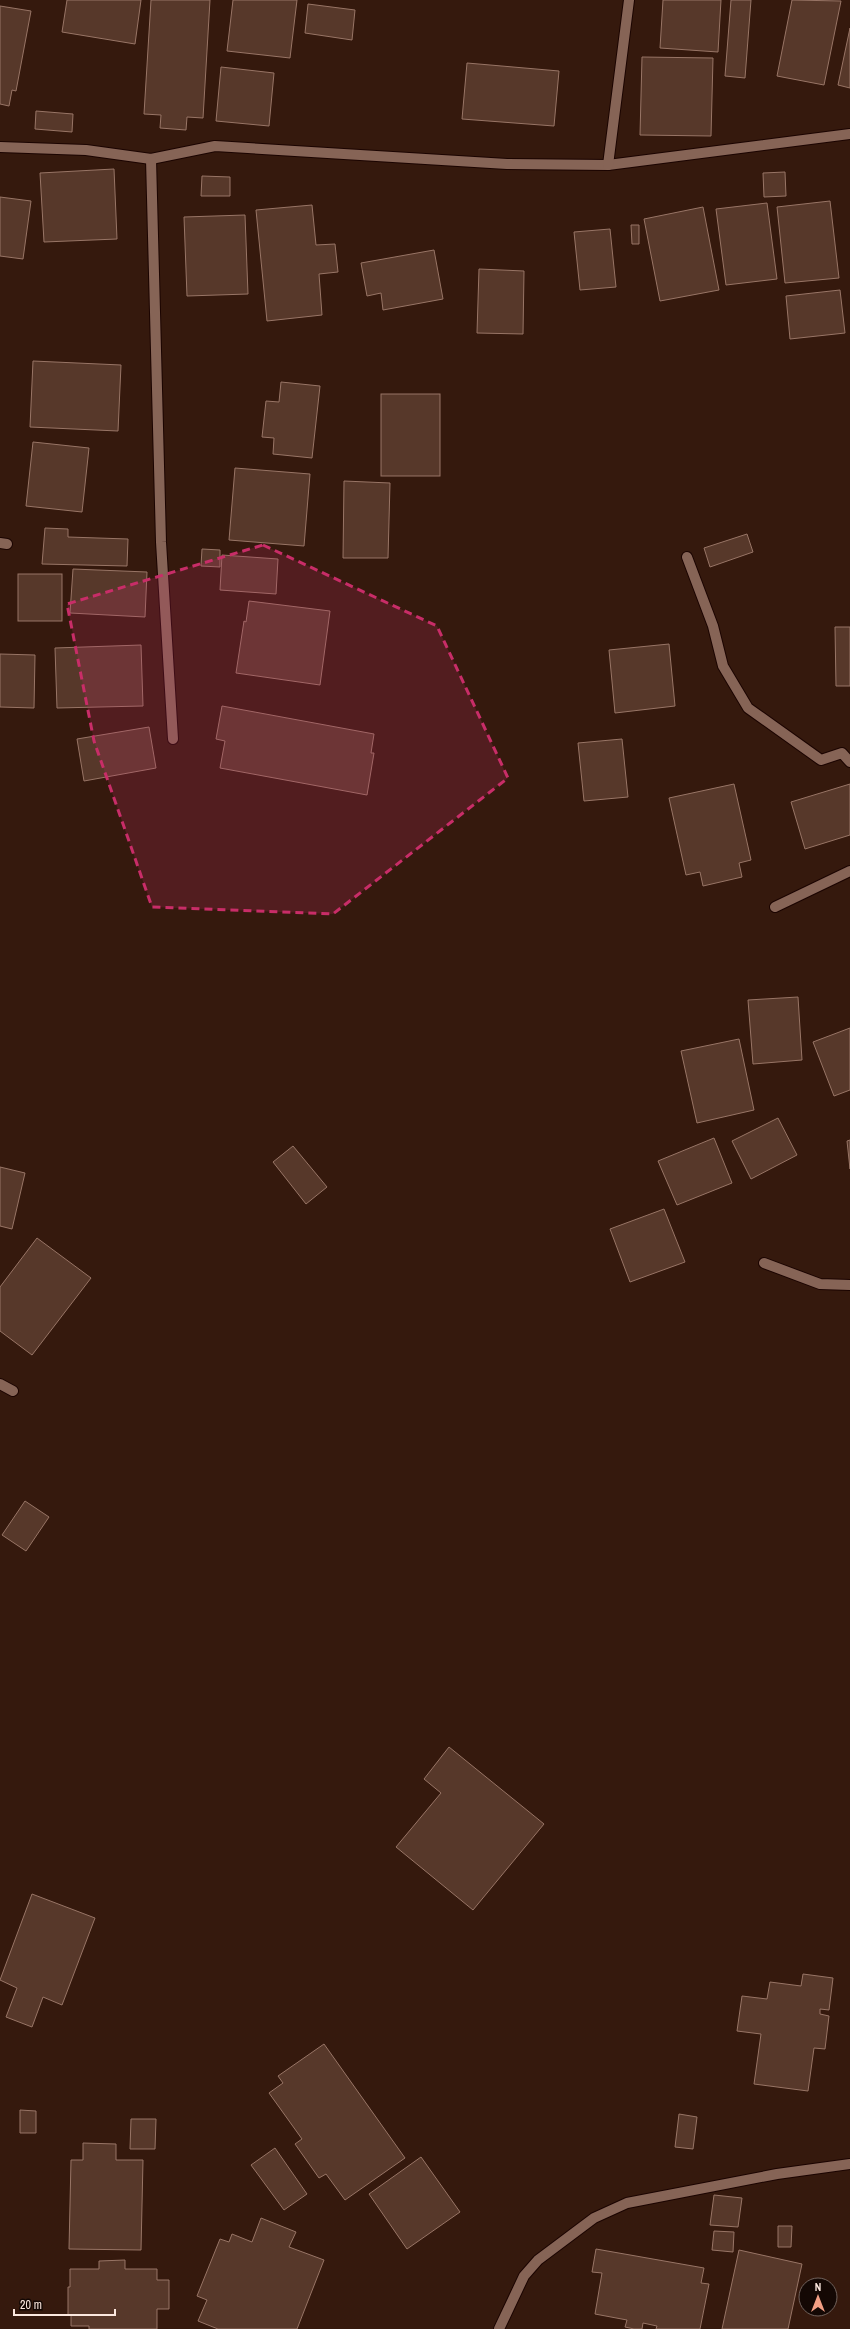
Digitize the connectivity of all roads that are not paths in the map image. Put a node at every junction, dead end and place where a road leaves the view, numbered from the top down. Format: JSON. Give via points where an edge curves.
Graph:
{"nodes":[{"id":1,"x":629,"y":0,"type":"edge"},
{"id":2,"x":850,"y":134,"type":"edge"},
{"id":3,"x":0,"y":147,"type":"edge"},
{"id":4,"x":151,"y":159,"type":"junction"},
{"id":5,"x":608,"y":165,"type":"junction"},
{"id":6,"x":687,"y":557,"type":"dead end"},
{"id":7,"x":173,"y":739,"type":"dead end"},
{"id":8,"x":850,"y":762,"type":"edge"},
{"id":9,"x":850,"y":871,"type":"edge"},
{"id":10,"x":775,"y":907,"type":"dead end"},
{"id":11,"x":764,"y":1263,"type":"dead end"},
{"id":12,"x":850,"y":1285,"type":"edge"},
{"id":13,"x":0,"y":1384,"type":"edge"},
{"id":14,"x":13,"y":1391,"type":"dead end"},
{"id":15,"x":850,"y":2164,"type":"edge"},
{"id":16,"x":498,"y":2329,"type":"edge"}],
"edges":[{"from":1,"to":5,"type":"street"},
{"from":2,"to":5,"type":"street"},
{"from":3,"to":4,"type":"street","via":[[86,150]]},
{"from":4,"to":5,"type":"street","via":[[215,146],[507,164]]},
{"from":4,"to":7,"type":"street","via":[[161,542]]},
{"from":6,"to":8,"type":"street","via":[[712,626],[723,666],[748,708],[822,760],[842,753]]},
{"from":9,"to":10,"type":"street"},
{"from":11,"to":12,"type":"street","via":[[820,1284]]},
{"from":13,"to":14,"type":"street"},
{"from":15,"to":16,"type":"street","via":[[777,2174],[627,2203],[594,2218],[538,2260],[524,2276]]}]}
